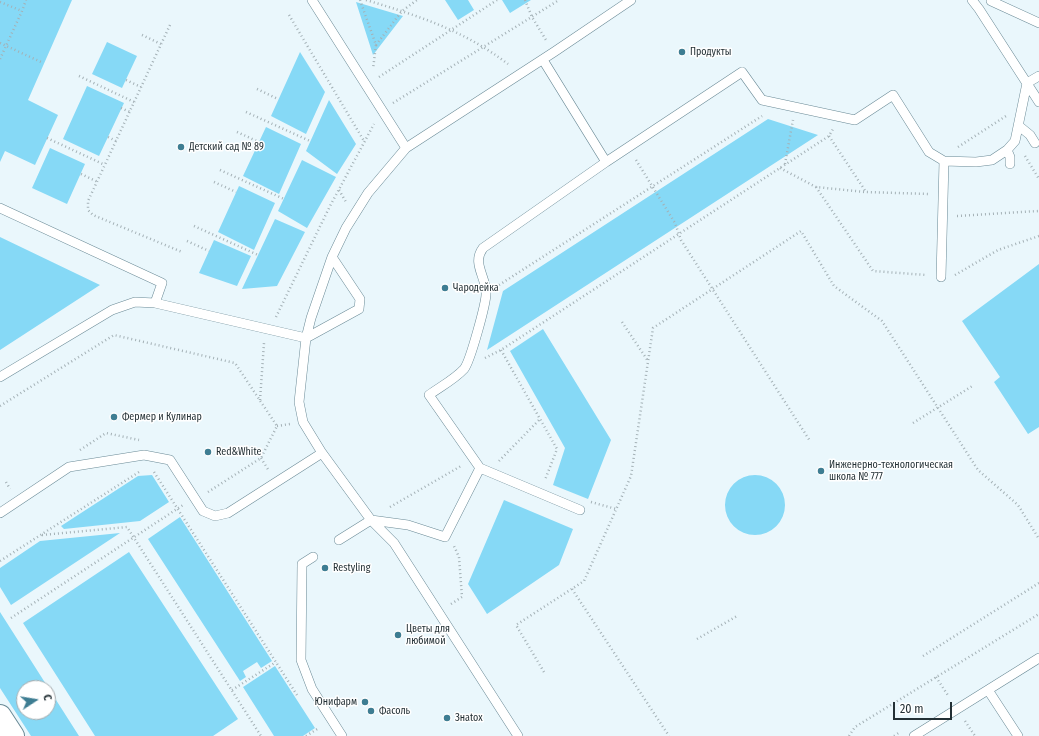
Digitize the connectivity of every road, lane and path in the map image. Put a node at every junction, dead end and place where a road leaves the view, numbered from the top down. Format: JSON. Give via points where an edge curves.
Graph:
{"nodes":[{"id":1,"x":26,"y":0,"type":"edge"},
{"id":2,"x":312,"y":0,"type":"edge"},
{"id":3,"x":360,"y":0,"type":"edge"},
{"id":4,"x":366,"y":0,"type":"edge"},
{"id":5,"x":416,"y":0,"type":"edge"},
{"id":6,"x":497,"y":0,"type":"edge"},
{"id":7,"x":525,"y":0,"type":"edge"},
{"id":8,"x":559,"y":0,"type":"edge"},
{"id":9,"x":631,"y":0,"type":"edge"},
{"id":10,"x":972,"y":0,"type":"edge"},
{"id":11,"x":992,"y":1,"type":"edge"},
{"id":12,"x":0,"y":2,"type":"edge"},
{"id":13,"x":979,"y":9,"type":"junction"},
{"id":14,"x":22,"y":11,"type":"junction"},
{"id":15,"x":402,"y":11,"type":"junction"},
{"id":16,"x":289,"y":15,"type":"dead end"},
{"id":17,"x":532,"y":17,"type":"junction"},
{"id":18,"x":1039,"y":23,"type":"edge"},
{"id":19,"x":170,"y":25,"type":"dead end"},
{"id":20,"x":452,"y":30,"type":"junction"},
{"id":21,"x":142,"y":35,"type":"dead end"},
{"id":22,"x":0,"y":42,"type":"edge"},
{"id":23,"x":161,"y":44,"type":"junction"},
{"id":24,"x":376,"y":45,"type":"junction"},
{"id":25,"x":7,"y":46,"type":"junction"},
{"id":26,"x":485,"y":46,"type":"junction"},
{"id":27,"x":554,"y":52,"type":"junction"},
{"id":28,"x":0,"y":59,"type":"edge"},
{"id":29,"x":543,"y":60,"type":"junction"},
{"id":30,"x":41,"y":62,"type":"dead end"},
{"id":31,"x":79,"y":76,"type":"dead end"},
{"id":32,"x":517,"y":76,"type":"junction"},
{"id":33,"x":1039,"y":76,"type":"edge"},
{"id":34,"x":126,"y":80,"type":"dead end"},
{"id":35,"x":369,"y":84,"type":"junction"},
{"id":36,"x":1027,"y":84,"type":"junction"},
{"id":37,"x":141,"y":87,"type":"junction"},
{"id":38,"x":257,"y":89,"type":"dead end"},
{"id":39,"x":278,"y":99,"type":"dead end"},
{"id":40,"x":134,"y":102,"type":"junction"},
{"id":41,"x":1039,"y":102,"type":"edge"},
{"id":42,"x":779,"y":104,"type":"junction"},
{"id":43,"x":1021,"y":106,"type":"junction"},
{"id":44,"x":122,"y":108,"type":"dead end"},
{"id":45,"x":795,"y":108,"type":"junction"},
{"id":46,"x":382,"y":110,"type":"junction"},
{"id":47,"x":130,"y":112,"type":"junction"},
{"id":48,"x":246,"y":112,"type":"dead end"},
{"id":49,"x":1019,"y":126,"type":"junction"},
{"id":50,"x":237,"y":132,"type":"dead end"},
{"id":51,"x":108,"y":137,"type":"dead end"},
{"id":52,"x":47,"y":138,"type":"dead end"},
{"id":53,"x":116,"y":141,"type":"junction"},
{"id":54,"x":310,"y":141,"type":"dead end"},
{"id":55,"x":1015,"y":141,"type":"junction"},
{"id":56,"x":259,"y":142,"type":"dead end"},
{"id":57,"x":365,"y":142,"type":"junction"},
{"id":58,"x":1035,"y":144,"type":"dead end"},
{"id":59,"x":406,"y":148,"type":"junction"},
{"id":60,"x":628,"y":148,"type":"junction"},
{"id":61,"x":1007,"y":150,"type":"junction"},
{"id":62,"x":944,"y":161,"type":"junction"},
{"id":63,"x":606,"y":162,"type":"junction"},
{"id":64,"x":1010,"y":164,"type":"dead end"},
{"id":65,"x":105,"y":165,"type":"junction"},
{"id":66,"x":785,"y":165,"type":"junction"},
{"id":67,"x":780,"y":168,"type":"junction"},
{"id":68,"x":220,"y":170,"type":"dead end"},
{"id":69,"x":81,"y":174,"type":"dead end"},
{"id":70,"x":1039,"y":179,"type":"edge"},
{"id":71,"x":98,"y":182,"type":"junction"},
{"id":72,"x":214,"y":182,"type":"dead end"},
{"id":73,"x":652,"y":186,"type":"junction"},
{"id":74,"x":816,"y":187,"type":"junction"},
{"id":75,"x":236,"y":192,"type":"dead end"},
{"id":76,"x":866,"y":192,"type":"junction"},
{"id":77,"x":943,"y":195,"type":"junction"},
{"id":78,"x":284,"y":199,"type":"dead end"},
{"id":79,"x":0,"y":208,"type":"edge"},
{"id":80,"x":1039,"y":211,"type":"edge"},
{"id":81,"x":943,"y":217,"type":"junction"},
{"id":82,"x":194,"y":226,"type":"dead end"},
{"id":83,"x":678,"y":234,"type":"junction"},
{"id":84,"x":1039,"y":236,"type":"edge"},
{"id":85,"x":187,"y":241,"type":"dead end"},
{"id":86,"x":209,"y":251,"type":"dead end"},
{"id":87,"x":182,"y":252,"type":"dead end"},
{"id":88,"x":258,"y":255,"type":"dead end"},
{"id":89,"x":332,"y":257,"type":"junction"},
{"id":90,"x":941,"y":277,"type":"junction"},
{"id":91,"x":712,"y":288,"type":"junction"},
{"id":92,"x":486,"y":294,"type":"junction"},
{"id":93,"x":155,"y":303,"type":"junction"},
{"id":94,"x":622,"y":322,"type":"dead end"},
{"id":95,"x":269,"y":331,"type":"junction"},
{"id":96,"x":306,"y":338,"type":"junction"},
{"id":97,"x":501,"y":350,"type":"junction"},
{"id":98,"x":648,"y":362,"type":"junction"},
{"id":99,"x":465,"y":369,"type":"junction"},
{"id":100,"x":0,"y":377,"type":"edge"},
{"id":101,"x":974,"y":385,"type":"dead end"},
{"id":102,"x":260,"y":400,"type":"junction"},
{"id":103,"x":0,"y":406,"type":"edge"},
{"id":104,"x":938,"y":407,"type":"junction"},
{"id":105,"x":913,"y":423,"type":"dead end"},
{"id":106,"x":142,"y":441,"type":"dead end"},
{"id":107,"x":810,"y":441,"type":"dead end"},
{"id":108,"x":322,"y":453,"type":"junction"},
{"id":109,"x":73,"y":454,"type":"dead end"},
{"id":110,"x":473,"y":459,"type":"junction"},
{"id":111,"x":480,"y":468,"type":"junction"},
{"id":112,"x":152,"y":469,"type":"dead end"},
{"id":113,"x":144,"y":471,"type":"dead end"},
{"id":114,"x":204,"y":486,"type":"dead end"},
{"id":115,"x":540,"y":493,"type":"junction"},
{"id":116,"x":590,"y":501,"type":"dead end"},
{"id":117,"x":177,"y":508,"type":"junction"},
{"id":118,"x":616,"y":509,"type":"junction"},
{"id":119,"x":580,"y":510,"type":"dead end"},
{"id":120,"x":0,"y":513,"type":"edge"},
{"id":121,"x":371,"y":520,"type":"junction"},
{"id":122,"x":40,"y":535,"type":"junction"},
{"id":123,"x":133,"y":537,"type":"junction"},
{"id":124,"x":1039,"y":539,"type":"edge"},
{"id":125,"x":339,"y":540,"type":"dead end"},
{"id":126,"x":454,"y":546,"type":"dead end"},
{"id":127,"x":313,"y":557,"type":"dead end"},
{"id":128,"x":0,"y":560,"type":"edge"},
{"id":129,"x":1039,"y":583,"type":"edge"},
{"id":130,"x":572,"y":589,"type":"junction"},
{"id":131,"x":439,"y":612,"type":"junction"},
{"id":132,"x":1039,"y":614,"type":"edge"},
{"id":133,"x":737,"y":616,"type":"dead end"},
{"id":134,"x":11,"y":618,"type":"dead end"},
{"id":135,"x":697,"y":639,"type":"dead end"},
{"id":136,"x":923,"y":656,"type":"dead end"},
{"id":137,"x":1039,"y":658,"type":"edge"},
{"id":138,"x":276,"y":662,"type":"junction"},
{"id":139,"x":544,"y":672,"type":"dead end"},
{"id":140,"x":232,"y":690,"type":"junction"},
{"id":141,"x":988,"y":690,"type":"junction"},
{"id":142,"x":301,"y":702,"type":"dead end"},
{"id":143,"x":0,"y":716,"type":"edge"},
{"id":144,"x":314,"y":722,"type":"dead end"},
{"id":145,"x":318,"y":728,"type":"junction"},
{"id":146,"x":321,"y":732,"type":"dead end"},
{"id":147,"x":927,"y":733,"type":"edge"},
{"id":148,"x":13,"y":736,"type":"edge"},
{"id":149,"x":261,"y":736,"type":"edge"},
{"id":150,"x":306,"y":736,"type":"edge"},
{"id":151,"x":342,"y":736,"type":"edge"},
{"id":152,"x":518,"y":736,"type":"edge"},
{"id":153,"x":669,"y":736,"type":"edge"},
{"id":154,"x":849,"y":736,"type":"edge"},
{"id":155,"x":914,"y":736,"type":"edge"},
{"id":156,"x":1018,"y":736,"type":"edge"}],
"edges":[{"from":1,"to":14,"type":"path"},
{"from":2,"to":35,"type":"lane"},
{"from":3,"to":24,"type":"path"},
{"from":4,"to":15,"type":"path"},
{"from":5,"to":15,"type":"path"},
{"from":6,"to":20,"type":"path"},
{"from":7,"to":17,"type":"path"},
{"from":8,"to":17,"type":"path"},
{"from":9,"to":27,"type":"lane"},
{"from":10,"to":13,"type":"lane"},
{"from":11,"to":13,"type":"lane"},
{"from":11,"to":18,"type":"lane"},
{"from":12,"to":14,"type":"path"},
{"from":13,"to":36,"type":"lane"},
{"from":14,"to":25,"type":"path"},
{"from":15,"to":20,"type":"path"},
{"from":15,"to":24,"type":"path"},
{"from":16,"to":57,"type":"path"},
{"from":17,"to":26,"type":"path"},
{"from":17,"to":27,"type":"path"},
{"from":19,"to":23,"type":"path"},
{"from":20,"to":26,"type":"path"},
{"from":20,"to":35,"type":"path"},
{"from":21,"to":23,"type":"path"},
{"from":22,"to":25,"type":"path"},
{"from":23,"to":37,"type":"path"},
{"from":24,"to":35,"type":"path"},
{"from":25,"to":28,"type":"path"},
{"from":25,"to":30,"type":"path"},
{"from":26,"to":32,"type":"path","via":[[510,65]]},
{"from":26,"to":46,"type":"path"},
{"from":27,"to":29,"type":"lane"},
{"from":29,"to":32,"type":"lane"},
{"from":29,"to":63,"type":"lane"},
{"from":31,"to":40,"type":"path"},
{"from":32,"to":59,"type":"lane"},
{"from":33,"to":36,"type":"lane"},
{"from":34,"to":37,"type":"path"},
{"from":35,"to":46,"type":"lane"},
{"from":36,"to":41,"type":"lane"},
{"from":36,"to":43,"type":"lane"},
{"from":37,"to":40,"type":"path"},
{"from":38,"to":39,"type":"path"},
{"from":40,"to":47,"type":"path"},
{"from":42,"to":45,"type":"lane"},
{"from":42,"to":60,"type":"lane","via":[[762,100],[742,72]]},
{"from":42,"to":73,"type":"path"},
{"from":43,"to":49,"type":"lane"},
{"from":43,"to":62,"type":"path","via":[[960,144]]},
{"from":44,"to":47,"type":"path"},
{"from":45,"to":62,"type":"lane","via":[[855,120],[894,95],[930,152]]},
{"from":45,"to":66,"type":"path"},
{"from":46,"to":57,"type":"path"},
{"from":46,"to":59,"type":"lane"},
{"from":47,"to":53,"type":"path"},
{"from":48,"to":54,"type":"path"},
{"from":49,"to":55,"type":"lane"},
{"from":49,"to":58,"type":"lane","via":[[1030,135]]},
{"from":50,"to":56,"type":"path"},
{"from":51,"to":53,"type":"path"},
{"from":52,"to":65,"type":"path"},
{"from":53,"to":65,"type":"path"},
{"from":55,"to":61,"type":"lane"},
{"from":55,"to":70,"type":"path"},
{"from":57,"to":95,"type":"path","via":[[315,236]]},
{"from":59,"to":89,"type":"lane","via":[[368,193],[346,228]]},
{"from":60,"to":63,"type":"lane"},
{"from":60,"to":73,"type":"path"},
{"from":61,"to":62,"type":"lane","via":[[992,160]]},
{"from":61,"to":64,"type":"lane"},
{"from":62,"to":77,"type":"lane"},
{"from":63,"to":92,"type":"lane","via":[[483,248],[478,256],[478,265],[484,277]]},
{"from":65,"to":71,"type":"path"},
{"from":66,"to":67,"type":"path"},
{"from":66,"to":76,"type":"path","via":[[829,136]]},
{"from":67,"to":74,"type":"path"},
{"from":67,"to":83,"type":"path"},
{"from":68,"to":78,"type":"path"},
{"from":69,"to":71,"type":"path"},
{"from":71,"to":87,"type":"path","via":[[88,201],[88,210],[93,215]]},
{"from":72,"to":75,"type":"path"},
{"from":73,"to":83,"type":"path","via":[[675,223]]},
{"from":73,"to":92,"type":"path"},
{"from":74,"to":76,"type":"path"},
{"from":74,"to":90,"type":"path","via":[[873,271]]},
{"from":76,"to":77,"type":"path"},
{"from":77,"to":81,"type":"lane"},
{"from":79,"to":93,"type":"lane","via":[[162,283]]},
{"from":80,"to":81,"type":"path"},
{"from":81,"to":90,"type":"lane"},
{"from":82,"to":88,"type":"path"},
{"from":83,"to":91,"type":"path"},
{"from":83,"to":97,"type":"path"},
{"from":84,"to":90,"type":"path","via":[[998,250],[951,277]]},
{"from":85,"to":86,"type":"path"},
{"from":89,"to":96,"type":"lane"},
{"from":89,"to":96,"type":"lane","via":[[360,299],[360,304],[358,309]]},
{"from":91,"to":98,"type":"path","via":[[653,328]]},
{"from":91,"to":104,"type":"path","via":[[801,231],[834,286],[882,321]]},
{"from":91,"to":107,"type":"path"},
{"from":92,"to":99,"type":"lane","via":[[471,356]]},
{"from":93,"to":95,"type":"lane"},
{"from":93,"to":100,"type":"lane","via":[[135,302],[112,310]]},
{"from":94,"to":98,"type":"path"},
{"from":95,"to":96,"type":"lane"},
{"from":95,"to":102,"type":"path","via":[[263,345]]},
{"from":96,"to":108,"type":"lane","via":[[299,402],[303,422]]},
{"from":97,"to":99,"type":"path"},
{"from":97,"to":115,"type":"path","via":[[557,449]]},
{"from":98,"to":118,"type":"path","via":[[631,476]]},
{"from":99,"to":110,"type":"lane","via":[[429,395]]},
{"from":101,"to":104,"type":"path"},
{"from":102,"to":103,"type":"path","via":[[236,363],[114,335]]},
{"from":102,"to":114,"type":"path","via":[[277,426],[261,458],[208,492]]},
{"from":104,"to":105,"type":"path"},
{"from":104,"to":124,"type":"path","via":[[978,470],[1018,505]]},
{"from":106,"to":109,"type":"path","via":[[106,433]]},
{"from":108,"to":120,"type":"lane","via":[[228,513],[215,516],[203,511],[170,460],[144,455],[69,467]]},
{"from":108,"to":121,"type":"lane"},
{"from":110,"to":111,"type":"lane"},
{"from":110,"to":121,"type":"path"},
{"from":111,"to":115,"type":"lane"},
{"from":111,"to":121,"type":"lane","via":[[445,537],[408,524]]},
{"from":112,"to":117,"type":"path"},
{"from":113,"to":122,"type":"path","via":[[137,472]]},
{"from":115,"to":119,"type":"lane"},
{"from":116,"to":118,"type":"path"},
{"from":117,"to":123,"type":"path"},
{"from":117,"to":138,"type":"path"},
{"from":118,"to":130,"type":"path","via":[[584,581]]},
{"from":121,"to":125,"type":"lane"},
{"from":121,"to":131,"type":"lane","via":[[394,543]]},
{"from":122,"to":123,"type":"path","via":[[127,527]]},
{"from":122,"to":128,"type":"path"},
{"from":123,"to":134,"type":"path"},
{"from":123,"to":140,"type":"path"},
{"from":126,"to":131,"type":"path","via":[[459,557],[462,597]]},
{"from":127,"to":151,"type":"lane","via":[[302,564],[301,660],[312,689]]},
{"from":129,"to":136,"type":"path"},
{"from":130,"to":139,"type":"path","via":[[516,625]]},
{"from":130,"to":153,"type":"path"},
{"from":131,"to":152,"type":"lane"},
{"from":132,"to":154,"type":"path","via":[[855,727]]},
{"from":133,"to":135,"type":"path"},
{"from":137,"to":141,"type":"lane"},
{"from":138,"to":140,"type":"path"},
{"from":138,"to":142,"type":"path"},
{"from":140,"to":149,"type":"path"},
{"from":141,"to":147,"type":"lane"},
{"from":141,"to":156,"type":"lane"},
{"from":143,"to":148,"type":"street"},
{"from":144,"to":145,"type":"path"},
{"from":145,"to":146,"type":"path"},
{"from":145,"to":150,"type":"path"},
{"from":147,"to":155,"type":"lane"}]}
